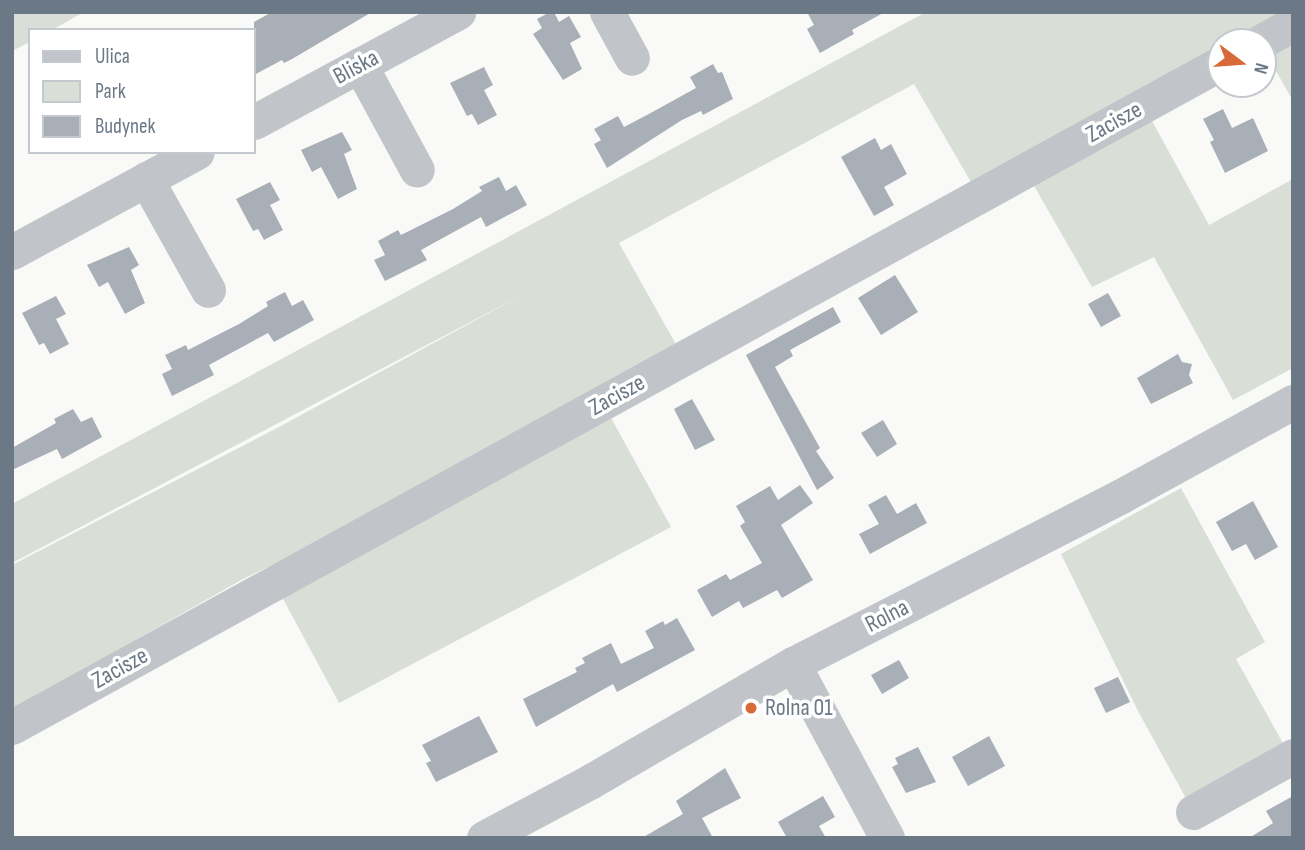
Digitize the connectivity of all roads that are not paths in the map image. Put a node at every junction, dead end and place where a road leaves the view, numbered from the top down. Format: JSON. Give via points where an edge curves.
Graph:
{"nodes":[{"id":1,"x":458,"y":12,"type":"edge"},
{"id":2,"x":607,"y":12,"type":"edge"},
{"id":3,"x":1293,"y":24,"type":"edge"},
{"id":4,"x":1277,"y":32,"type":"edge"},
{"id":5,"x":632,"y":58,"type":"dead end"},
{"id":6,"x":360,"y":65,"type":"junction"},
{"id":7,"x":1207,"y":71,"type":"edge"},
{"id":8,"x":256,"y":121,"type":"edge"},
{"id":9,"x":193,"y":154,"type":"edge"},
{"id":10,"x":417,"y":170,"type":"dead end"},
{"id":11,"x":146,"y":180,"type":"junction"},
{"id":12,"x":12,"y":252,"type":"edge"},
{"id":13,"x":208,"y":290,"type":"dead end"},
{"id":14,"x":1293,"y":401,"type":"edge"},
{"id":15,"x":793,"y":664,"type":"junction"},
{"id":16,"x":12,"y":727,"type":"edge"},
{"id":17,"x":1293,"y":756,"type":"edge"},
{"id":18,"x":1194,"y":812,"type":"dead end"},
{"id":19,"x":484,"y":838,"type":"edge"},
{"id":20,"x":887,"y":838,"type":"edge"}],
"edges":[{"from":1,"to":6,"type":"street","name":"Bliska"},
{"from":2,"to":5,"type":"street"},
{"from":3,"to":4,"type":"street"},
{"from":6,"to":8,"type":"street","name":"Bliska"},
{"from":6,"to":10,"type":"street"},
{"from":7,"to":16,"type":"street","name":"Zacisze"},
{"from":9,"to":11,"type":"street"},
{"from":11,"to":12,"type":"street"},
{"from":11,"to":13,"type":"street"},
{"from":14,"to":15,"type":"street","name":"Rolna","via":[[1121,496]]},
{"from":15,"to":19,"type":"street","name":"Rolna"},
{"from":15,"to":20,"type":"street"},
{"from":17,"to":18,"type":"street"}]}
